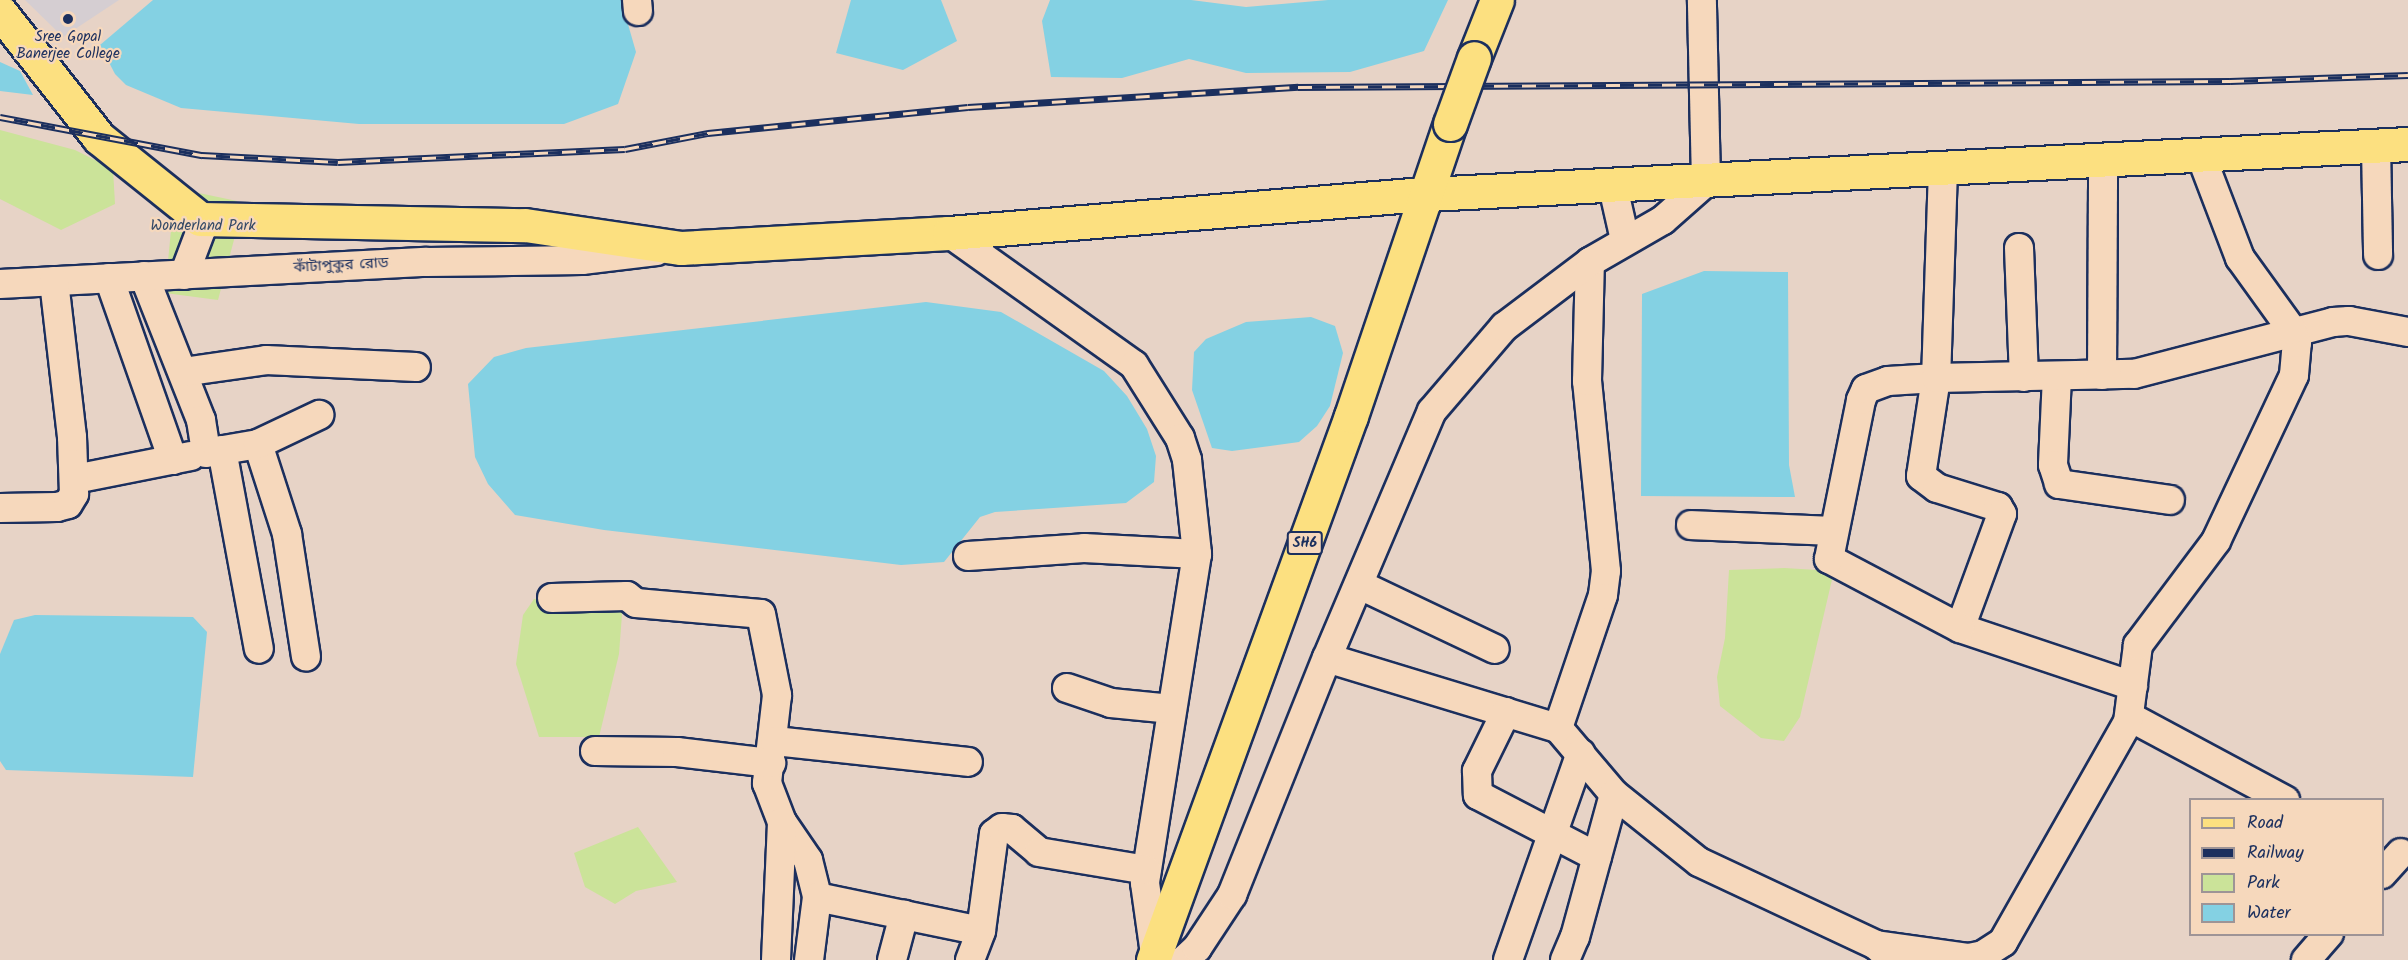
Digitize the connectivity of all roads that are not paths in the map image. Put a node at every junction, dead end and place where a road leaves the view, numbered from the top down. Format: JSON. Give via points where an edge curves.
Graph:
{"nodes":[{"id":1,"x":1497,"y":0,"type":"edge"},
{"id":2,"x":1702,"y":0,"type":"edge"},
{"id":3,"x":0,"y":12,"type":"edge"},
{"id":4,"x":2392,"y":145,"type":"edge"},
{"id":5,"x":2201,"y":156,"type":"junction"},
{"id":6,"x":2103,"y":161,"type":"junction"},
{"id":7,"x":1943,"y":169,"type":"junction"},
{"id":8,"x":1706,"y":182,"type":"junction"},
{"id":9,"x":1613,"y":187,"type":"junction"},
{"id":10,"x":1428,"y":194,"type":"junction"},
{"id":11,"x":200,"y":219,"type":"junction"},
{"id":12,"x":949,"y":233,"type":"junction"},
{"id":13,"x":1625,"y":240,"type":"junction"},
{"id":14,"x":681,"y":248,"type":"junction"},
{"id":15,"x":2019,"y":248,"type":"dead end"},
{"id":16,"x":2378,"y":255,"type":"dead end"},
{"id":17,"x":1590,"y":262,"type":"junction"},
{"id":18,"x":184,"y":275,"type":"junction"},
{"id":19,"x":144,"y":276,"type":"junction"},
{"id":20,"x":110,"y":278,"type":"junction"},
{"id":21,"x":54,"y":281,"type":"junction"},
{"id":22,"x":0,"y":284,"type":"edge"},
{"id":23,"x":2292,"y":330,"type":"junction"},
{"id":24,"x":2408,"y":332,"type":"edge"},
{"id":25,"x":416,"y":367,"type":"dead end"},
{"id":26,"x":183,"y":372,"type":"junction"},
{"id":27,"x":2102,"y":375,"type":"junction"},
{"id":28,"x":2057,"y":376,"type":"junction"},
{"id":29,"x":2024,"y":377,"type":"junction"},
{"id":30,"x":1936,"y":378,"type":"junction"},
{"id":31,"x":319,"y":415,"type":"dead end"},
{"id":32,"x":258,"y":444,"type":"junction"},
{"id":33,"x":214,"y":451,"type":"junction"},
{"id":34,"x":173,"y":460,"type":"junction"},
{"id":35,"x":75,"y":479,"type":"junction"},
{"id":36,"x":2170,"y":500,"type":"dead end"},
{"id":37,"x":0,"y":508,"type":"edge"},
{"id":38,"x":1690,"y":525,"type":"dead end"},
{"id":39,"x":1832,"y":531,"type":"junction"},
{"id":40,"x":1197,"y":554,"type":"junction"},
{"id":41,"x":968,"y":556,"type":"dead end"},
{"id":42,"x":1360,"y":585,"type":"junction"},
{"id":43,"x":552,"y":598,"type":"dead end"},
{"id":44,"x":1960,"y":628,"type":"junction"},
{"id":45,"x":259,"y":649,"type":"dead end"},
{"id":46,"x":1495,"y":649,"type":"dead end"},
{"id":47,"x":306,"y":657,"type":"dead end"},
{"id":48,"x":1327,"y":658,"type":"junction"},
{"id":49,"x":2133,"y":686,"type":"junction"},
{"id":50,"x":1067,"y":688,"type":"dead end"},
{"id":51,"x":1172,"y":709,"type":"junction"},
{"id":52,"x":1506,"y":712,"type":"junction"},
{"id":53,"x":2130,"y":717,"type":"junction"},
{"id":54,"x":1558,"y":728,"type":"junction"},
{"id":55,"x":595,"y":751,"type":"dead end"},
{"id":56,"x":773,"y":752,"type":"junction"},
{"id":57,"x":1581,"y":753,"type":"junction"},
{"id":58,"x":968,"y":762,"type":"dead end"},
{"id":59,"x":1614,"y":794,"type":"junction"},
{"id":60,"x":2281,"y":798,"type":"edge"},
{"id":61,"x":782,"y":822,"type":"junction"},
{"id":62,"x":1552,"y":835,"type":"junction"},
{"id":63,"x":2397,"y":852,"type":"edge"},
{"id":64,"x":1597,"y":857,"type":"junction"},
{"id":65,"x":1147,"y":870,"type":"junction"},
{"id":66,"x":2384,"y":871,"type":"edge"},
{"id":67,"x":817,"y":897,"type":"junction"},
{"id":68,"x":904,"y":915,"type":"junction"},
{"id":69,"x":981,"y":931,"type":"junction"},
{"id":70,"x":2327,"y":936,"type":"edge"},
{"id":71,"x":1884,"y":952,"type":"edge"},
{"id":72,"x":1164,"y":958,"type":"edge"},
{"id":73,"x":776,"y":960,"type":"edge"},
{"id":74,"x":809,"y":960,"type":"edge"},
{"id":75,"x":891,"y":960,"type":"edge"},
{"id":76,"x":970,"y":960,"type":"edge"},
{"id":77,"x":1508,"y":960,"type":"edge"},
{"id":78,"x":1565,"y":960,"type":"edge"},
{"id":79,"x":2306,"y":960,"type":"edge"}],
"edges":[{"from":1,"to":10,"type":"main road","number":"SH6","bridge":true},
{"from":2,"to":8,"type":"street"},
{"from":3,"to":11,"type":"main road","via":[[99,138]]},
{"from":4,"to":5,"type":"main road"},
{"from":4,"to":16,"type":"street"},
{"from":5,"to":6,"type":"main road"},
{"from":5,"to":23,"type":"street","via":[[2240,258]]},
{"from":6,"to":7,"type":"main road"},
{"from":6,"to":27,"type":"street"},
{"from":7,"to":8,"type":"main road"},
{"from":7,"to":30,"type":"street"},
{"from":8,"to":9,"type":"main road"},
{"from":8,"to":13,"type":"street","via":[[1663,220]]},
{"from":9,"to":10,"type":"main road"},
{"from":9,"to":13,"type":"street"},
{"from":10,"to":12,"type":"main road"},
{"from":10,"to":72,"type":"main road","number":"SH6"},
{"from":11,"to":14,"type":"main road","via":[[525,225]]},
{"from":11,"to":18,"type":"street","via":[[201,230]]},
{"from":12,"to":14,"type":"main road"},
{"from":12,"to":40,"type":"street","via":[[1134,365],[1180,438],[1187,460]]},
{"from":13,"to":17,"type":"street"},
{"from":14,"to":18,"type":"street","name":"কাঁটাপুকুর রোড","via":[[582,260],[426,262]]},
{"from":15,"to":29,"type":"street"},
{"from":17,"to":42,"type":"street","via":[[1504,327],[1432,411]]},
{"from":17,"to":54,"type":"street","via":[[1587,381],[1605,571],[1603,595]]},
{"from":18,"to":19,"type":"street","name":"কাঁটাপুকুর রোড"},
{"from":19,"to":20,"type":"street","name":"কাঁটাপুকুর রোড"},
{"from":19,"to":26,"type":"street"},
{"from":20,"to":21,"type":"street","name":"কাঁটাপুকুর রোড"},
{"from":20,"to":34,"type":"street"},
{"from":21,"to":22,"type":"street","name":"কাঁটাপুকুর রোড"},
{"from":21,"to":35,"type":"street"},
{"from":23,"to":24,"type":"street","via":[[2349,321]]},
{"from":23,"to":27,"type":"street","via":[[2146,372]]},
{"from":23,"to":49,"type":"street","via":[[2297,343],[2294,375],[2216,542],[2138,645]]},
{"from":25,"to":26,"type":"street","via":[[266,360]]},
{"from":26,"to":33,"type":"street"},
{"from":27,"to":28,"type":"street"},
{"from":28,"to":29,"type":"street"},
{"from":28,"to":36,"type":"street","via":[[2053,465],[2059,484]]},
{"from":29,"to":30,"type":"street"},
{"from":30,"to":39,"type":"street","via":[[1888,381],[1866,389]]},
{"from":30,"to":44,"type":"street","via":[[1921,476],[1937,488],[1998,507],[2002,514]]},
{"from":31,"to":32,"type":"street"},
{"from":32,"to":33,"type":"street"},
{"from":32,"to":47,"type":"street","via":[[287,534]]},
{"from":33,"to":34,"type":"street"},
{"from":33,"to":45,"type":"street"},
{"from":34,"to":35,"type":"street"},
{"from":35,"to":37,"type":"street","via":[[68,504]]},
{"from":38,"to":39,"type":"street"},
{"from":39,"to":44,"type":"street","via":[[1829,559]]},
{"from":40,"to":41,"type":"street","via":[[1084,548]]},
{"from":40,"to":51,"type":"street"},
{"from":42,"to":46,"type":"street"},
{"from":42,"to":48,"type":"street"},
{"from":43,"to":56,"type":"street","via":[[627,596],[636,603],[761,614],[777,695]]},
{"from":44,"to":49,"type":"street"},
{"from":48,"to":52,"type":"street"},
{"from":48,"to":72,"type":"street","via":[[1233,895],[1197,948]]},
{"from":49,"to":53,"type":"street"},
{"from":50,"to":51,"type":"street","via":[[1111,703]]},
{"from":51,"to":65,"type":"street"},
{"from":52,"to":54,"type":"street"},
{"from":52,"to":62,"type":"street","via":[[1477,771],[1478,795]]},
{"from":53,"to":60,"type":"street"},
{"from":53,"to":71,"type":"street","via":[[2003,942],[1983,955],[1969,958]]},
{"from":54,"to":57,"type":"street"},
{"from":55,"to":56,"type":"street"},
{"from":56,"to":58,"type":"street"},
{"from":56,"to":61,"type":"street","via":[[767,783]]},
{"from":57,"to":59,"type":"street"},
{"from":57,"to":62,"type":"street"},
{"from":59,"to":64,"type":"street"},
{"from":59,"to":71,"type":"street","via":[[1699,862]]},
{"from":61,"to":67,"type":"street","via":[[808,860]]},
{"from":61,"to":73,"type":"street"},
{"from":62,"to":64,"type":"street"},
{"from":62,"to":77,"type":"street"},
{"from":63,"to":66,"type":"street"},
{"from":64,"to":78,"type":"street"},
{"from":65,"to":69,"type":"street","via":[[1039,852],[1012,829],[1002,828],[994,834]]},
{"from":65,"to":72,"type":"street","via":[[1145,896]]},
{"from":67,"to":68,"type":"street"},
{"from":67,"to":74,"type":"street"},
{"from":68,"to":69,"type":"street"},
{"from":68,"to":75,"type":"street"},
{"from":69,"to":76,"type":"street"},
{"from":70,"to":79,"type":"street"}]}
